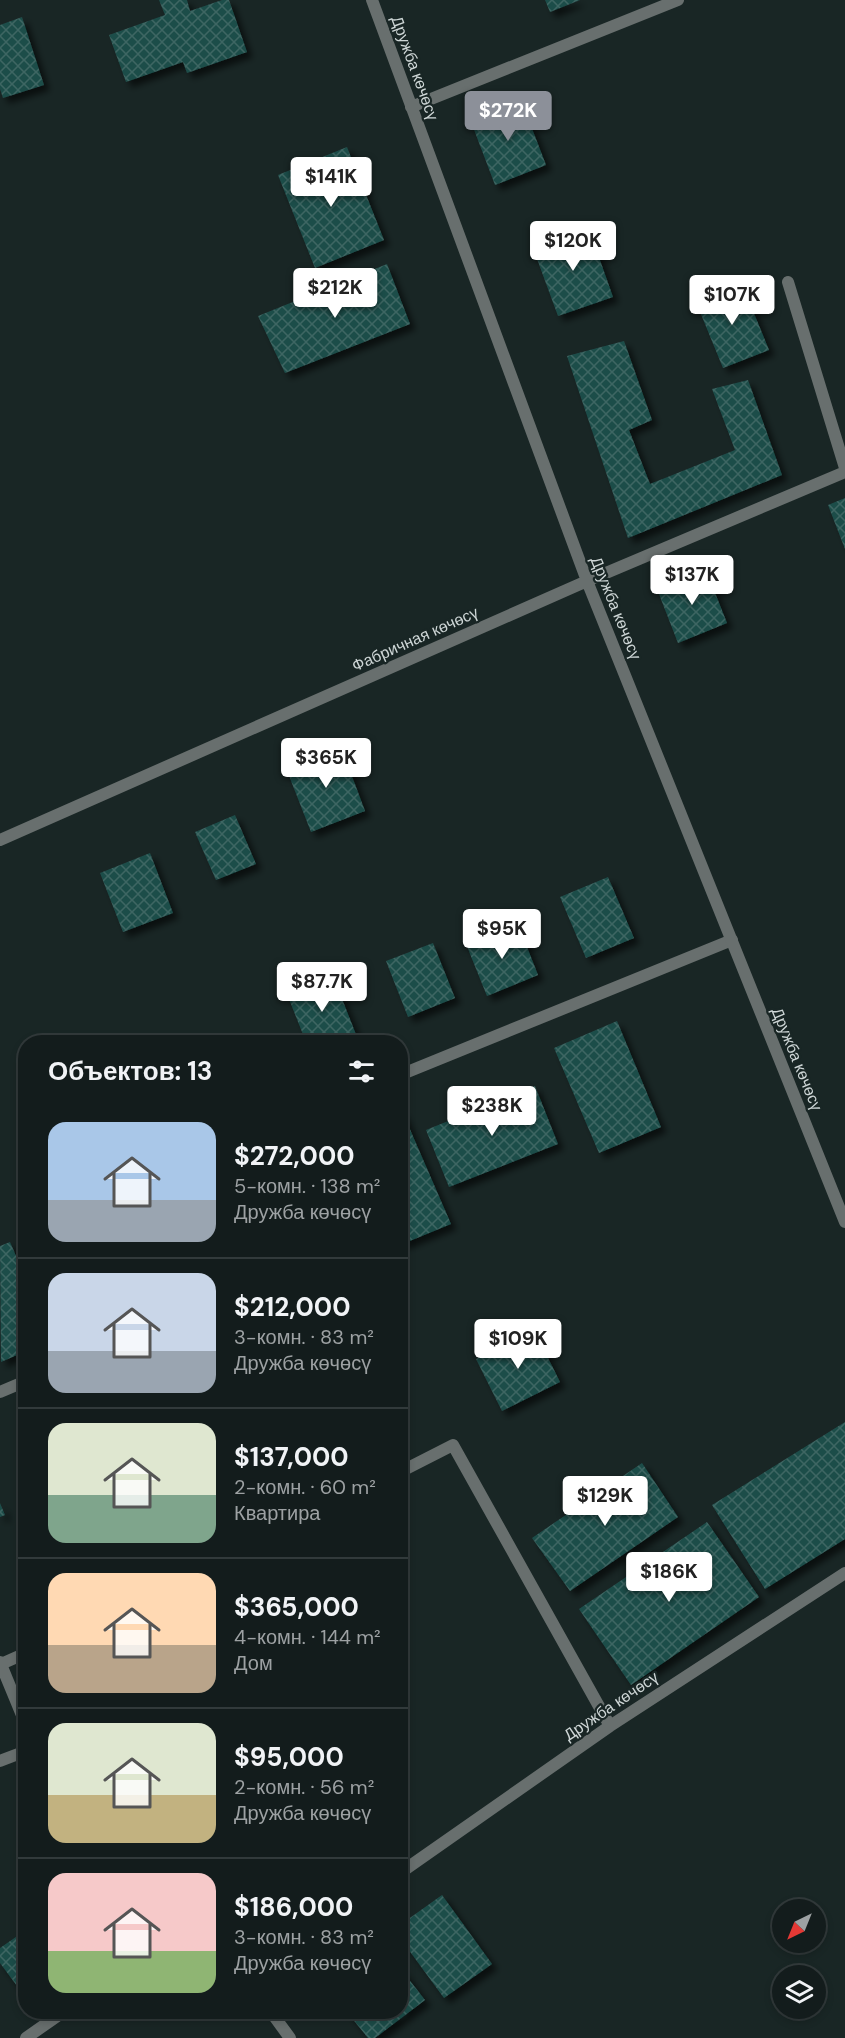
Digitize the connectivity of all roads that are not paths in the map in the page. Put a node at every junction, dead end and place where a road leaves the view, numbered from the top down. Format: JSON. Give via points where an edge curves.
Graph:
{"nodes":[{"id":1,"x":372,"y":0,"type":"edge"},
{"id":2,"x":678,"y":0,"type":"edge"},
{"id":3,"x":411,"y":107,"type":"junction"},
{"id":4,"x":788,"y":282,"type":"dead end"},
{"id":5,"x":845,"y":470,"type":"edge"},
{"id":6,"x":587,"y":581,"type":"junction"},
{"id":7,"x":0,"y":840,"type":"edge"},
{"id":8,"x":732,"y":940,"type":"junction"},
{"id":9,"x":408,"y":1072,"type":"edge"},
{"id":10,"x":845,"y":1222,"type":"edge"},
{"id":11,"x":18,"y":1384,"type":"edge"},
{"id":12,"x":0,"y":1392,"type":"edge"},
{"id":13,"x":408,"y":1468,"type":"edge"},
{"id":14,"x":845,"y":1573,"type":"edge"},
{"id":15,"x":18,"y":1656,"type":"edge"},
{"id":16,"x":0,"y":1663,"type":"edge"},
{"id":17,"x":18,"y":1706,"type":"edge"},
{"id":18,"x":610,"y":1726,"type":"junction"},
{"id":19,"x":18,"y":1754,"type":"edge"},
{"id":20,"x":0,"y":1761,"type":"edge"},
{"id":21,"x":408,"y":1867,"type":"edge"},
{"id":22,"x":53,"y":2019,"type":"edge"},
{"id":23,"x":276,"y":2019,"type":"edge"},
{"id":24,"x":26,"y":2038,"type":"edge"},
{"id":25,"x":290,"y":2038,"type":"edge"}],
"edges":[{"from":1,"to":3,"type":"street","name":"Дружба көчөсү"},
{"from":2,"to":3,"type":"street"},
{"from":3,"to":6,"type":"street","name":"Дружба көчөсү"},
{"from":4,"to":5,"type":"street"},
{"from":5,"to":6,"type":"street","name":"Фабричная көчөсү"},
{"from":6,"to":7,"type":"street","name":"Фабричная көчөсү"},
{"from":6,"to":8,"type":"street","name":"Дружба көчөсү"},
{"from":8,"to":9,"type":"street"},
{"from":8,"to":10,"type":"street","name":"Дружба көчөсү"},
{"from":11,"to":12,"type":"street"},
{"from":13,"to":18,"type":"street","via":[[453,1445]]},
{"from":14,"to":18,"type":"street","name":"Дружба көчөсү"},
{"from":15,"to":16,"type":"street"},
{"from":16,"to":17,"type":"street"},
{"from":18,"to":21,"type":"street","name":"Дружба көчөсү"},
{"from":19,"to":20,"type":"street"},
{"from":22,"to":24,"type":"street"},
{"from":23,"to":25,"type":"street"}]}
